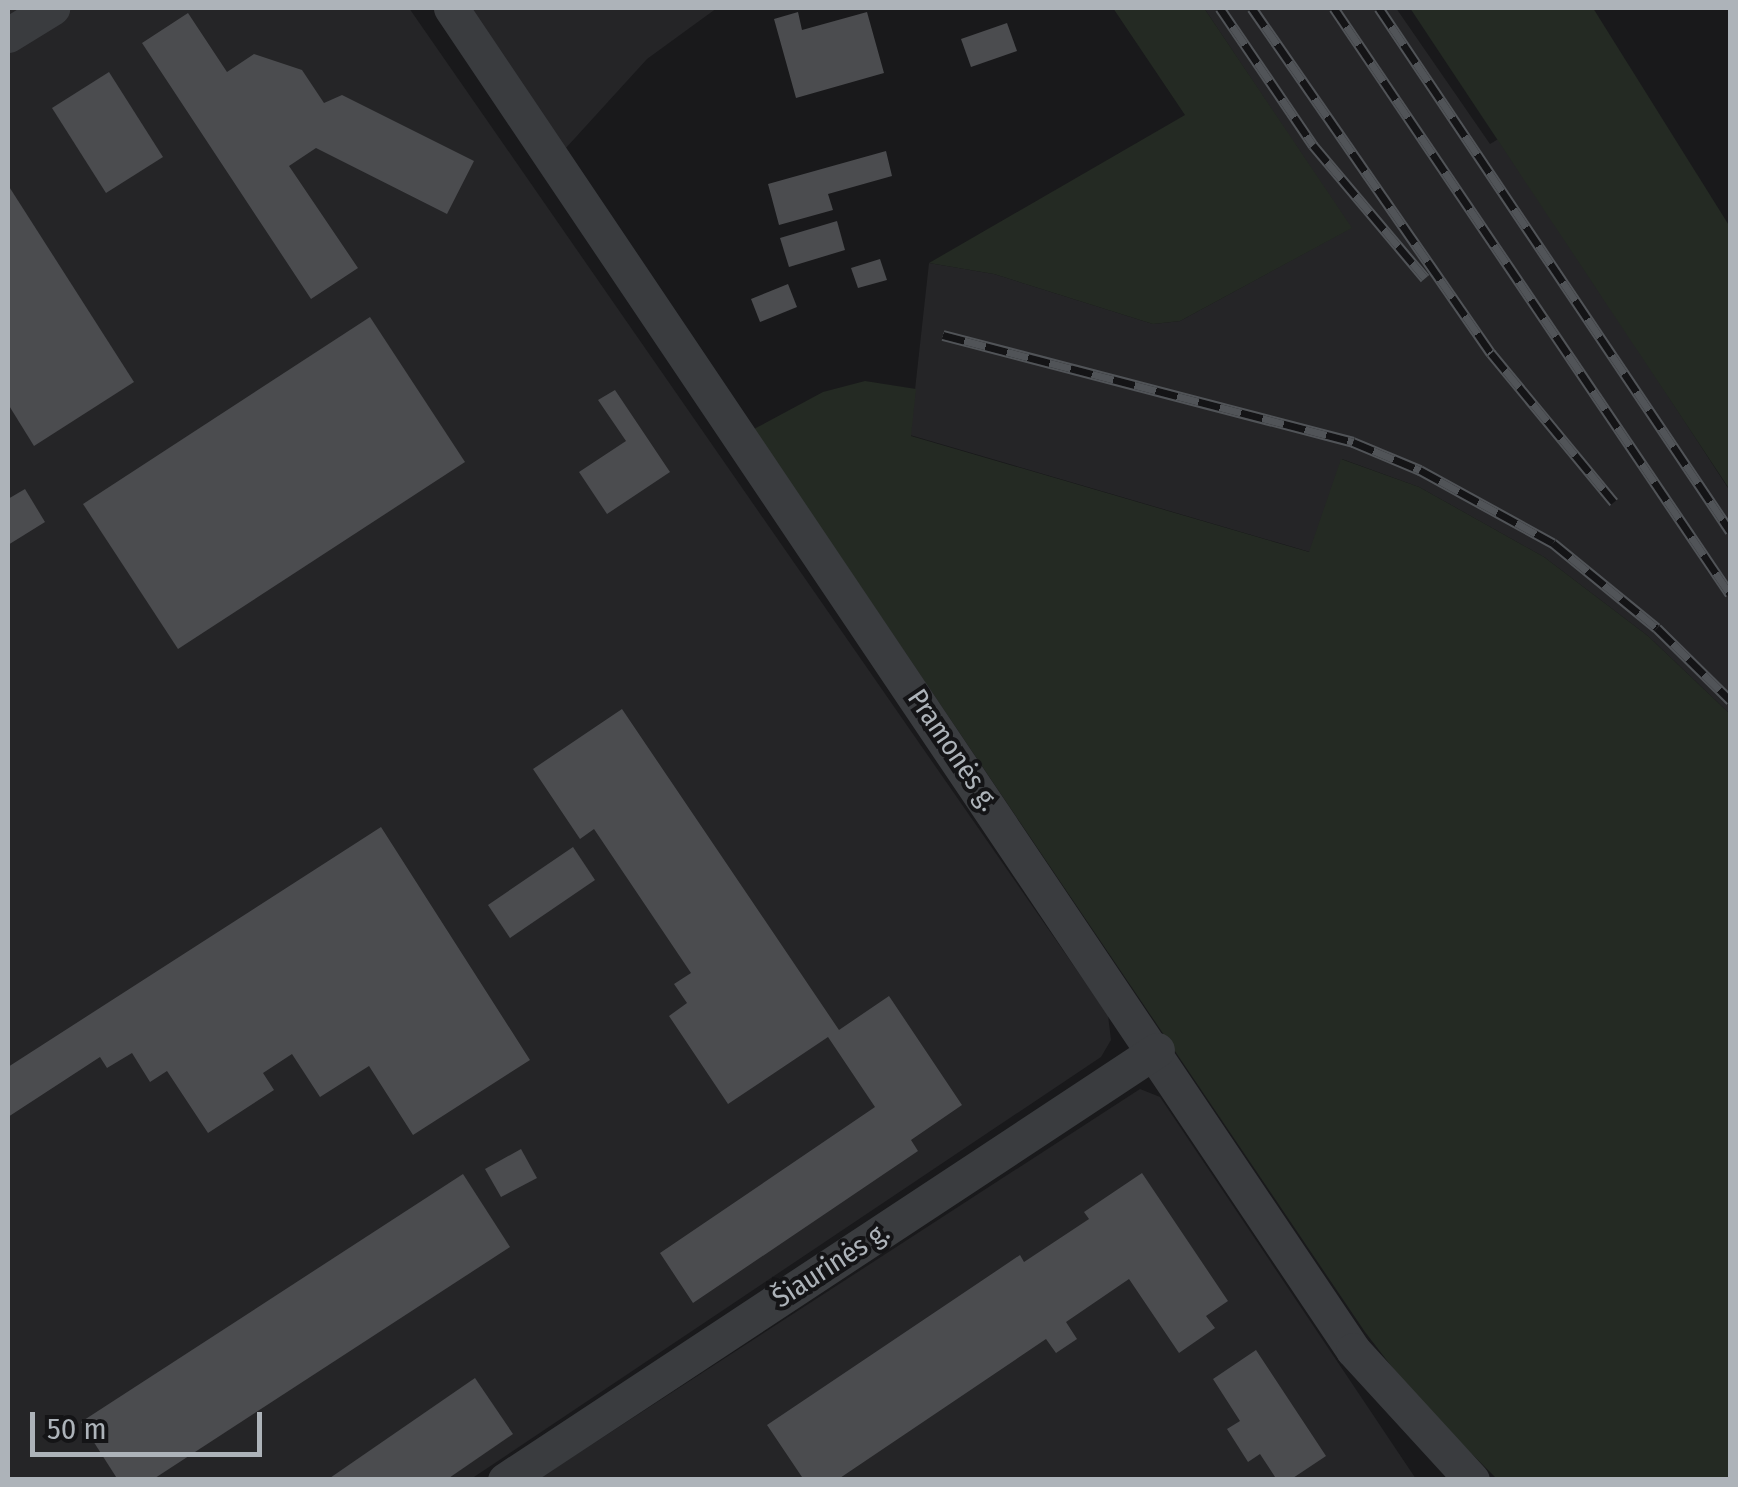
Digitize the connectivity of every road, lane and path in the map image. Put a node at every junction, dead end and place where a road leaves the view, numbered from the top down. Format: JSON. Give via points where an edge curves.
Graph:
{"nodes":[{"id":1,"x":52,"y":8,"type":"edge"},
{"id":2,"x":451,"y":8,"type":"edge"},
{"id":3,"x":8,"y":35,"type":"edge"},
{"id":4,"x":1157,"y":1050,"type":"junction"},
{"id":5,"x":505,"y":1480,"type":"edge"},
{"id":6,"x":1472,"y":1480,"type":"edge"}],
"edges":[{"from":1,"to":3,"type":"street"},
{"from":2,"to":4,"type":"street","name":"Pramonės g."},
{"from":4,"to":5,"type":"street","name":"Šiaurinės g."},
{"from":4,"to":6,"type":"street","name":"Pramonės g.","via":[[1354,1350]]}]}
